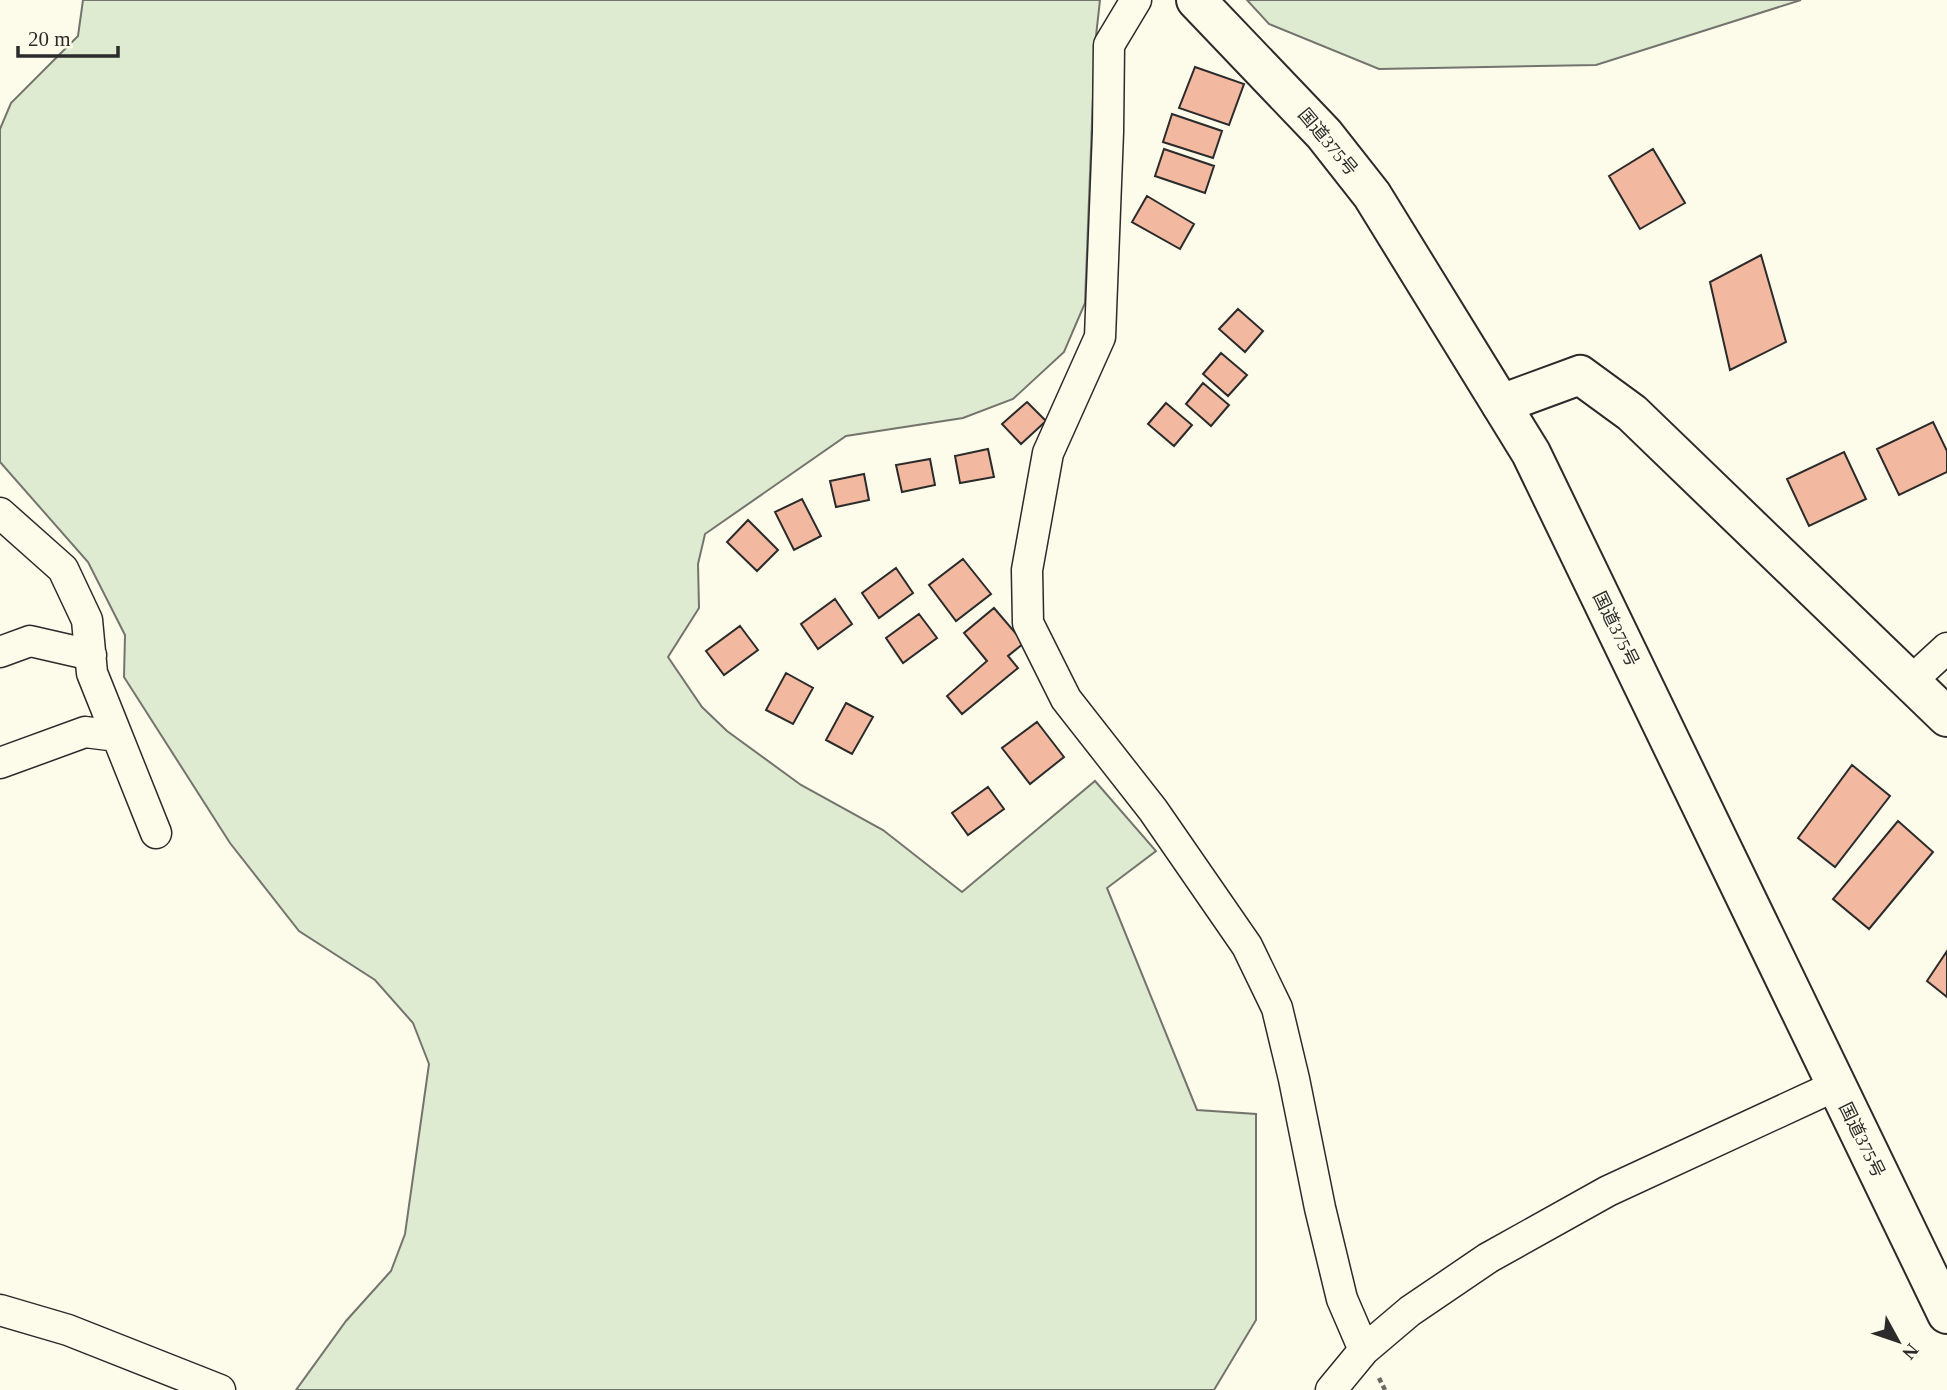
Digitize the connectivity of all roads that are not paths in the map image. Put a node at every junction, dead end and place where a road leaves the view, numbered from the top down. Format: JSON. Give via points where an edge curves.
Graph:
{"nodes":[{"id":1,"x":1136,"y":0,"type":"edge"},
{"id":2,"x":1196,"y":0,"type":"edge"},
{"id":3,"x":1501,"y":404,"type":"junction"},
{"id":4,"x":0,"y":513,"type":"edge"},
{"id":5,"x":1947,"y":648,"type":"edge"},
{"id":6,"x":0,"y":652,"type":"edge"},
{"id":7,"x":90,"y":655,"type":"junction"},
{"id":8,"x":1910,"y":682,"type":"junction"},
{"id":9,"x":1947,"y":717,"type":"edge"},
{"id":10,"x":117,"y":736,"type":"junction"},
{"id":11,"x":0,"y":763,"type":"edge"},
{"id":12,"x":156,"y":833,"type":"dead end"},
{"id":13,"x":1835,"y":1086,"type":"junction"},
{"id":14,"x":1945,"y":1305,"type":"edge"},
{"id":15,"x":0,"y":1310,"type":"edge"},
{"id":16,"x":1364,"y":1350,"type":"junction"},
{"id":17,"x":220,"y":1390,"type":"edge"},
{"id":18,"x":1331,"y":1390,"type":"edge"}],
"edges":[{"from":1,"to":16,"type":"street","via":[[1109,45],[1100,337],[1048,453],[1027,570],[1028,623],[1066,699],[1153,810],[1247,946],[1277,1008],[1339,1286]]},
{"from":2,"to":3,"type":"main road","name":"国道375号","via":[[1324,134],[1371,195]]},
{"from":3,"to":8,"type":"main road","via":[[1580,375],[1632,412]]},
{"from":3,"to":13,"type":"main road","name":"国道375号","via":[[1537,466]]},
{"from":4,"to":7,"type":"street","via":[[63,569],[87,620]]},
{"from":5,"to":8,"type":"street"},
{"from":6,"to":7,"type":"street","via":[[30,641]]},
{"from":7,"to":10,"type":"street","via":[[92,673]]},
{"from":8,"to":9,"type":"main road"},
{"from":10,"to":11,"type":"street","via":[[85,732]]},
{"from":10,"to":12,"type":"street"},
{"from":13,"to":14,"type":"main road","name":"国道375号"},
{"from":13,"to":16,"type":"street","via":[[1608,1191],[1488,1258],[1410,1311]]},
{"from":15,"to":17,"type":"street","via":[[68,1330]]},
{"from":16,"to":18,"type":"street"}]}
